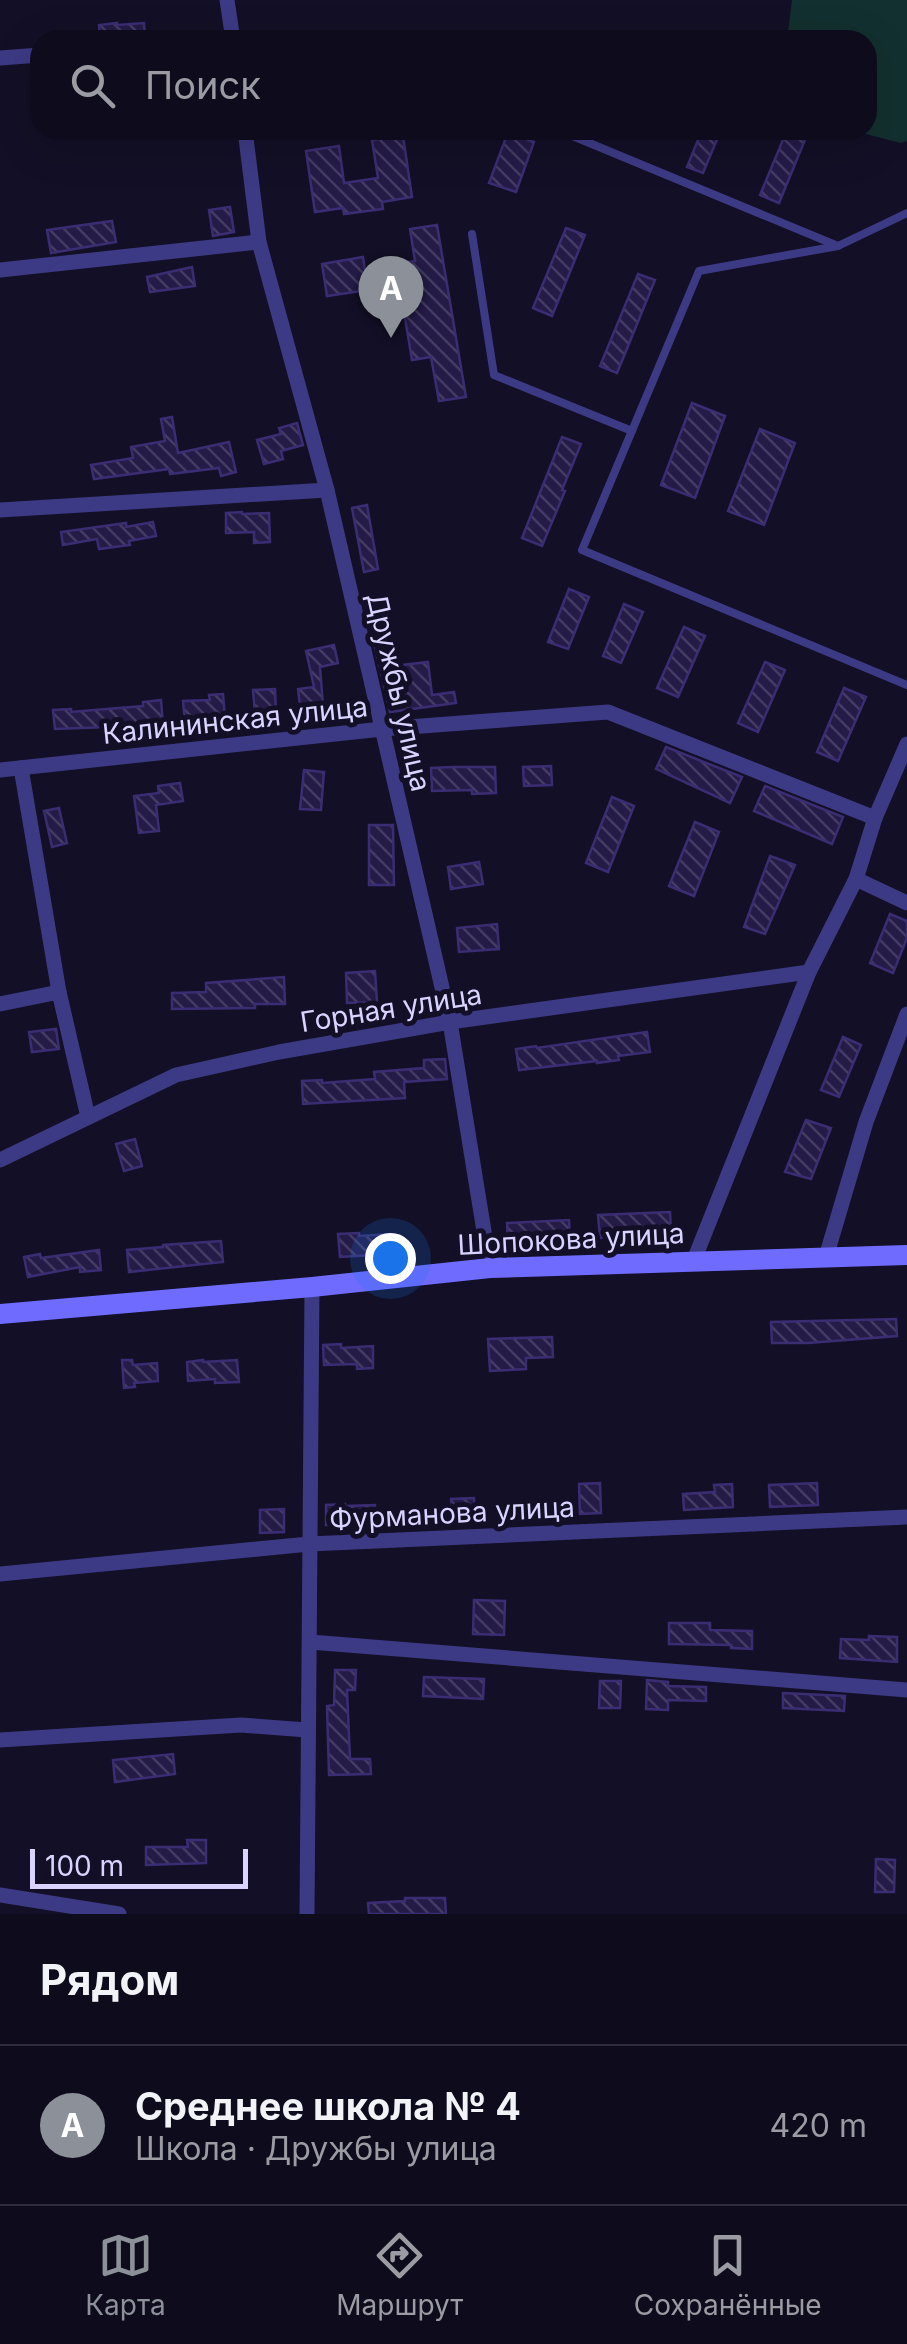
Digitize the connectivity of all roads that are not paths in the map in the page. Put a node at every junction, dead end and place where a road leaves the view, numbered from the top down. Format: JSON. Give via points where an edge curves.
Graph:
{"nodes":[{"id":1,"x":227,"y":0,"type":"edge"},
{"id":2,"x":232,"y":30,"type":"edge"},
{"id":3,"x":30,"y":56,"type":"edge"},
{"id":4,"x":0,"y":58,"type":"edge"},
{"id":5,"x":246,"y":140,"type":"edge"},
{"id":6,"x":582,"y":140,"type":"edge"},
{"id":7,"x":907,"y":213,"type":"edge"},
{"id":8,"x":472,"y":234,"type":"dead end"},
{"id":9,"x":259,"y":242,"type":"junction"},
{"id":10,"x":838,"y":246,"type":"junction"},
{"id":11,"x":0,"y":270,"type":"edge"},
{"id":12,"x":632,"y":431,"type":"junction"},
{"id":13,"x":327,"y":490,"type":"junction"},
{"id":14,"x":0,"y":510,"type":"edge"},
{"id":15,"x":907,"y":684,"type":"edge"},
{"id":16,"x":382,"y":729,"type":"junction"},
{"id":17,"x":907,"y":744,"type":"edge"},
{"id":18,"x":21,"y":768,"type":"junction"},
{"id":19,"x":0,"y":770,"type":"edge"},
{"id":20,"x":875,"y":818,"type":"junction"},
{"id":21,"x":856,"y":879,"type":"junction"},
{"id":22,"x":907,"y":904,"type":"edge"},
{"id":23,"x":809,"y":972,"type":"junction"},
{"id":24,"x":59,"y":992,"type":"junction"},
{"id":25,"x":0,"y":1004,"type":"edge"},
{"id":26,"x":907,"y":1014,"type":"edge"},
{"id":27,"x":450,"y":1022,"type":"junction"},
{"id":28,"x":88,"y":1118,"type":"junction"},
{"id":29,"x":0,"y":1160,"type":"edge"},
{"id":30,"x":907,"y":1254,"type":"edge"},
{"id":31,"x":826,"y":1257,"type":"junction"},
{"id":32,"x":694,"y":1260,"type":"junction"},
{"id":33,"x":490,"y":1268,"type":"junction"},
{"id":34,"x":312,"y":1287,"type":"junction"},
{"id":35,"x":0,"y":1314,"type":"edge"},
{"id":36,"x":907,"y":1517,"type":"edge"},
{"id":37,"x":310,"y":1544,"type":"junction"},
{"id":38,"x":0,"y":1574,"type":"edge"},
{"id":39,"x":310,"y":1642,"type":"junction"},
{"id":40,"x":907,"y":1690,"type":"edge"},
{"id":41,"x":307,"y":1730,"type":"junction"},
{"id":42,"x":0,"y":1740,"type":"edge"},
{"id":43,"x":0,"y":1895,"type":"edge"},
{"id":44,"x":19,"y":1906,"type":"edge"},
{"id":45,"x":120,"y":1914,"type":"edge"},
{"id":46,"x":307,"y":1914,"type":"edge"}],
"edges":[{"from":1,"to":2,"type":"street"},
{"from":3,"to":4,"type":"street"},
{"from":5,"to":9,"type":"street","name":"Дружбы улица"},
{"from":6,"to":10,"type":"lane"},
{"from":7,"to":10,"type":"lane"},
{"from":8,"to":12,"type":"lane","via":[[494,375]]},
{"from":9,"to":11,"type":"street"},
{"from":9,"to":13,"type":"street","name":"Дружбы улица"},
{"from":10,"to":12,"type":"lane","via":[[699,270]]},
{"from":12,"to":15,"type":"lane","via":[[582,550]]},
{"from":13,"to":14,"type":"street"},
{"from":13,"to":16,"type":"street","name":"Дружбы улица"},
{"from":16,"to":18,"type":"street","name":"Калининская улица"},
{"from":16,"to":20,"type":"street","name":"Калининская улица","via":[[608,712]]},
{"from":16,"to":27,"type":"street","name":"Дружбы улица"},
{"from":17,"to":20,"type":"street"},
{"from":18,"to":19,"type":"street","name":"Калининская улица"},
{"from":18,"to":24,"type":"street"},
{"from":20,"to":21,"type":"street"},
{"from":21,"to":22,"type":"street"},
{"from":21,"to":23,"type":"street"},
{"from":23,"to":27,"type":"street","name":"Горная улица"},
{"from":23,"to":32,"type":"street"},
{"from":24,"to":25,"type":"street"},
{"from":24,"to":28,"type":"street"},
{"from":26,"to":31,"type":"street"},
{"from":27,"to":28,"type":"street","name":"Горная улица","via":[[176,1074]]},
{"from":27,"to":33,"type":"street","name":"Дружбы улица"},
{"from":28,"to":29,"type":"street","name":"Горная улица"},
{"from":30,"to":31,"type":"street","name":"Шопокова улица"},
{"from":31,"to":32,"type":"street","name":"Шопокова улица"},
{"from":32,"to":33,"type":"street","name":"Шопокова улица"},
{"from":33,"to":34,"type":"street","name":"Шопокова улица"},
{"from":34,"to":35,"type":"street","name":"Шопокова улица"},
{"from":34,"to":37,"type":"street"},
{"from":36,"to":37,"type":"street","name":"Фурманова улица"},
{"from":37,"to":38,"type":"street","name":"Фурманова улица"},
{"from":37,"to":39,"type":"street"},
{"from":39,"to":40,"type":"street"},
{"from":39,"to":41,"type":"street"},
{"from":41,"to":42,"type":"street","via":[[240,1725]]},
{"from":41,"to":46,"type":"street"},
{"from":43,"to":44,"type":"street"},
{"from":44,"to":45,"type":"street"}]}
